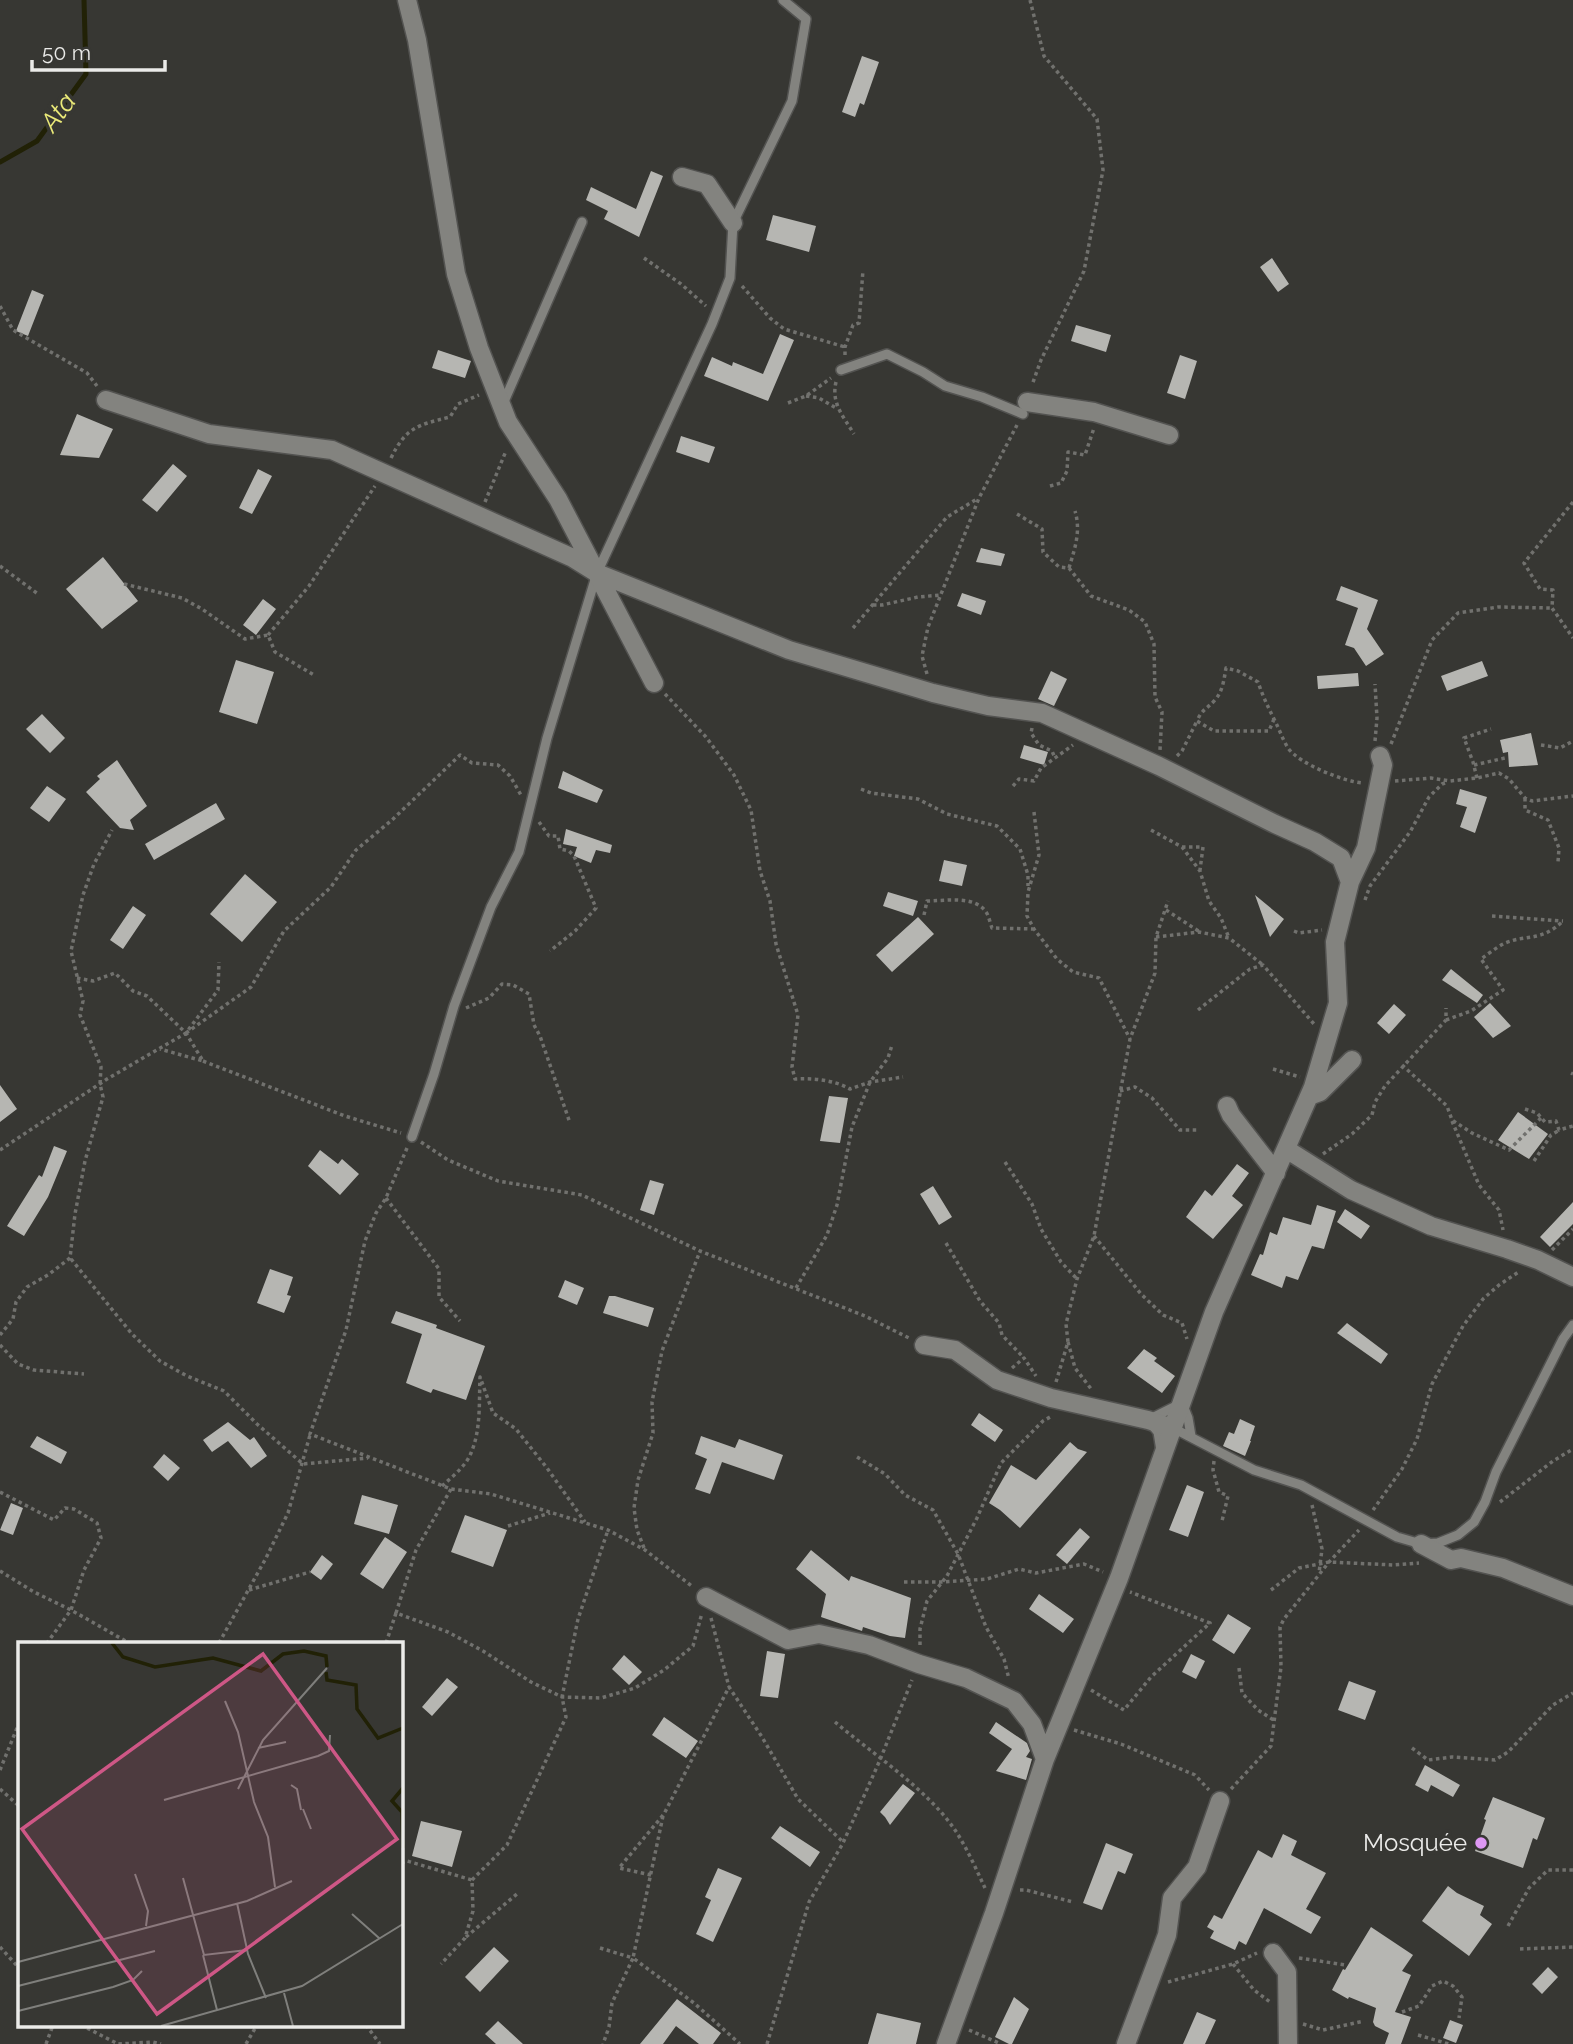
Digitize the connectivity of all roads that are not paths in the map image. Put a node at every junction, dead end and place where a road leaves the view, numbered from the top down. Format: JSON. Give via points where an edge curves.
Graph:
{"nodes":[{"id":1,"x":407,"y":0,"type":"edge"},
{"id":2,"x":783,"y":0,"type":"edge"},
{"id":3,"x":682,"y":177,"type":"dead end"},
{"id":4,"x":582,"y":222,"type":"dead end"},
{"id":5,"x":733,"y":223,"type":"junction"},
{"id":6,"x":841,"y":370,"type":"road end"},
{"id":7,"x":106,"y":400,"type":"road end"},
{"id":8,"x":502,"y":407,"type":"junction"},
{"id":9,"x":1025,"y":408,"type":"joint"},
{"id":10,"x":1169,"y":435,"type":"dead end"},
{"id":11,"x":597,"y":573,"type":"junction"},
{"id":12,"x":654,"y":683,"type":"road end"},
{"id":13,"x":1380,"y":756,"type":"road end"},
{"id":14,"x":1349,"y":898,"type":"junction"},
{"id":15,"x":1352,"y":1060,"type":"dead end"},
{"id":16,"x":1312,"y":1088,"type":"junction"},
{"id":17,"x":1227,"y":1106,"type":"dead end"},
{"id":18,"x":412,"y":1137,"type":"road end"},
{"id":19,"x":1290,"y":1141,"type":"junction"},
{"id":20,"x":1311,"y":1159,"type":"road end"},
{"id":21,"x":1276,"y":1173,"type":"junction"},
{"id":22,"x":1573,"y":1277,"type":"edge"},
{"id":23,"x":1573,"y":1325,"type":"edge"},
{"id":24,"x":924,"y":1345,"type":"road end"},
{"id":25,"x":1182,"y":1403,"type":"junction"},
{"id":26,"x":1148,"y":1420,"type":"junction"},
{"id":27,"x":1173,"y":1428,"type":"junction"},
{"id":28,"x":1191,"y":1436,"type":"junction"},
{"id":29,"x":1162,"y":1457,"type":"junction"},
{"id":30,"x":1421,"y":1544,"type":"junction"},
{"id":31,"x":706,"y":1597,"type":"road end"},
{"id":32,"x":1573,"y":1597,"type":"edge"},
{"id":33,"x":1045,"y":1759,"type":"junction"},
{"id":34,"x":1220,"y":1801,"type":"road end"},
{"id":35,"x":1273,"y":1953,"type":"road end"},
{"id":36,"x":946,"y":2044,"type":"edge"},
{"id":37,"x":1126,"y":2044,"type":"edge"},
{"id":38,"x":1288,"y":2044,"type":"edge"}],
"edges":[{"from":1,"to":8,"type":"street","via":[[456,274]]},
{"from":2,"to":5,"type":"lane","via":[[806,19],[792,101]]},
{"from":3,"to":5,"type":"street","via":[[706,184]]},
{"from":4,"to":8,"type":"lane"},
{"from":5,"to":11,"type":"lane","via":[[730,278],[718,311]]},
{"from":6,"to":9,"type":"lane","via":[[887,354],[945,386]]},
{"from":7,"to":11,"type":"street","via":[[209,434],[332,450],[573,558]]},
{"from":8,"to":11,"type":"street"},
{"from":9,"to":10,"type":"street","via":[[1102,414]]},
{"from":11,"to":12,"type":"street"},
{"from":11,"to":14,"type":"street","via":[[789,650],[933,693],[1042,713],[1315,842],[1340,858]]},
{"from":11,"to":18,"type":"lane","via":[[547,738],[519,852],[491,906]]},
{"from":13,"to":14,"type":"street","via":[[1383,765],[1366,848]]},
{"from":14,"to":16,"type":"street","via":[[1335,942],[1338,1003]]},
{"from":15,"to":16,"type":"street","via":[[1320,1092]]},
{"from":16,"to":19,"type":"street"},
{"from":17,"to":21,"type":"street"},
{"from":19,"to":20,"type":"street"},
{"from":19,"to":21,"type":"street"},
{"from":19,"to":22,"type":"street","via":[[1350,1190],[1431,1226],[1538,1260]]},
{"from":21,"to":25,"type":"street","via":[[1214,1312]]},
{"from":23,"to":30,"type":"lane","via":[[1474,1522],[1458,1535]]},
{"from":24,"to":26,"type":"street","via":[[955,1350],[997,1380],[1051,1398]]},
{"from":25,"to":26,"type":"lane"},
{"from":25,"to":27,"type":"street"},
{"from":25,"to":28,"type":"lane"},
{"from":26,"to":27,"type":"street"},
{"from":26,"to":29,"type":"lane","via":[[1158,1432]]},
{"from":27,"to":28,"type":"lane"},
{"from":27,"to":29,"type":"street"},
{"from":28,"to":30,"type":"lane","via":[[1254,1470],[1301,1485],[1397,1537]]},
{"from":29,"to":33,"type":"street"},
{"from":30,"to":32,"type":"street","via":[[1451,1560],[1503,1568]]},
{"from":31,"to":33,"type":"street","via":[[788,1640],[820,1634],[869,1644],[966,1678],[1014,1701],[1032,1724]]},
{"from":33,"to":36,"type":"street"},
{"from":34,"to":37,"type":"street","via":[[1198,1867],[1172,1898],[1167,1935]]},
{"from":35,"to":38,"type":"street","via":[[1287,1972]]}]}
